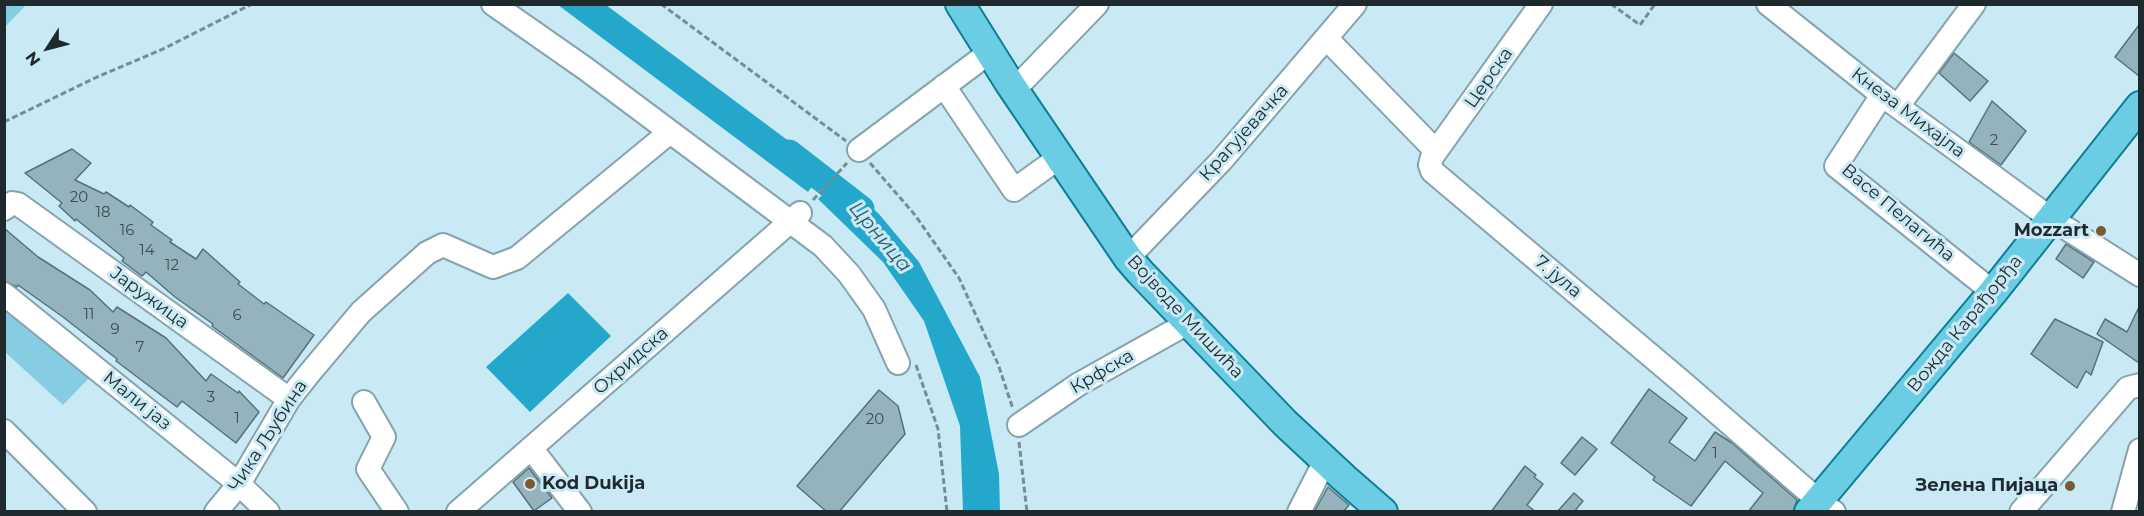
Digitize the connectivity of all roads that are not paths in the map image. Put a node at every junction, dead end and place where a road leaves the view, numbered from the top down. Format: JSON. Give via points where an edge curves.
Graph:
{"nodes":[{"id":1,"x":493,"y":4,"type":"edge"},
{"id":2,"x":960,"y":4,"type":"edge"},
{"id":3,"x":1097,"y":4,"type":"edge"},
{"id":4,"x":1355,"y":4,"type":"edge"},
{"id":5,"x":1541,"y":4,"type":"edge"},
{"id":6,"x":1768,"y":4,"type":"edge"},
{"id":7,"x":1974,"y":4,"type":"edge"},
{"id":8,"x":1327,"y":39,"type":"junction"},
{"id":9,"x":990,"y":52,"type":"junction"},
{"id":10,"x":944,"y":86,"type":"junction"},
{"id":11,"x":1014,"y":90,"type":"junction"},
{"id":12,"x":1890,"y":100,"type":"junction"},
{"id":13,"x":2139,"y":105,"type":"edge"},
{"id":14,"x":670,"y":132,"type":"junction"},
{"id":15,"x":859,"y":150,"type":"road end"},
{"id":16,"x":1436,"y":152,"type":"junction"},
{"id":17,"x":1060,"y":157,"type":"junction"},
{"id":18,"x":6,"y":208,"type":"edge"},
{"id":19,"x":799,"y":213,"type":"junction"},
{"id":20,"x":2049,"y":218,"type":"junction"},
{"id":21,"x":1128,"y":258,"type":"junction"},
{"id":22,"x":2139,"y":275,"type":"edge"},
{"id":23,"x":1993,"y":292,"type":"junction"},
{"id":24,"x":4,"y":294,"type":"edge"},
{"id":25,"x":1188,"y":323,"type":"junction"},
{"id":26,"x":898,"y":363,"type":"dead end"},
{"id":27,"x":2139,"y":385,"type":"edge"},
{"id":28,"x":289,"y":399,"type":"junction"},
{"id":29,"x":364,"y":402,"type":"dead end"},
{"id":30,"x":1019,"y":425,"type":"road end"},
{"id":31,"x":4,"y":431,"type":"edge"},
{"id":32,"x":531,"y":448,"type":"junction"},
{"id":33,"x":2139,"y":450,"type":"edge"},
{"id":34,"x":1325,"y":461,"type":"junction"},
{"id":35,"x":239,"y":484,"type":"junction"},
{"id":36,"x":1821,"y":508,"type":"edge"},
{"id":37,"x":85,"y":512,"type":"edge"},
{"id":38,"x":216,"y":512,"type":"edge"},
{"id":39,"x":268,"y":512,"type":"edge"},
{"id":40,"x":397,"y":512,"type":"edge"},
{"id":41,"x":458,"y":512,"type":"edge"},
{"id":42,"x":580,"y":512,"type":"edge"},
{"id":43,"x":1299,"y":512,"type":"edge"},
{"id":44,"x":1383,"y":512,"type":"edge"},
{"id":45,"x":2021,"y":512,"type":"edge"},
{"id":46,"x":2123,"y":512,"type":"edge"}],
"edges":[{"from":1,"to":14,"type":"street"},
{"from":2,"to":9,"type":"main road","name":"Војводе Мишића"},
{"from":3,"to":11,"type":"street"},
{"from":4,"to":8,"type":"street","name":"Крагујевачка"},
{"from":5,"to":16,"type":"street","name":"Церска"},
{"from":6,"to":12,"type":"street","name":"Кнеза Михајла"},
{"from":7,"to":12,"type":"street","name":"Васе Пелагића"},
{"from":8,"to":16,"type":"street"},
{"from":8,"to":21,"type":"street","name":"Крагујевачка"},
{"from":9,"to":10,"type":"street"},
{"from":9,"to":11,"type":"main road","name":"Војводе Мишића"},
{"from":10,"to":15,"type":"street"},
{"from":10,"to":17,"type":"street","via":[[1014,190]]},
{"from":11,"to":17,"type":"main road","name":"Војводе Мишића"},
{"from":12,"to":20,"type":"street","name":"Кнеза Михајла"},
{"from":12,"to":23,"type":"street","name":"Васе Пелагића","via":[[1836,166]]},
{"from":13,"to":20,"type":"main road","name":"Вожда Карађорђа"},
{"from":14,"to":19,"type":"street"},
{"from":14,"to":28,"type":"street","name":"Чика Љубина","via":[[517,258],[493,267],[443,245],[427,253],[361,312]]},
{"from":16,"to":36,"type":"street","name":"7. јула","via":[[1430,165],[1432,171],[1664,367]]},
{"from":17,"to":21,"type":"main road","name":"Војводе Мишића"},
{"from":18,"to":28,"type":"street","name":"Јаружица","via":[[18,204]]},
{"from":19,"to":26,"type":"street","via":[[874,309]]},
{"from":19,"to":32,"type":"street","name":"Охридска"},
{"from":20,"to":22,"type":"street","name":"Кнеза Михајла"},
{"from":20,"to":23,"type":"main road","name":"Вожда Карађорђа"},
{"from":21,"to":25,"type":"main road","name":"Војводе Мишића"},
{"from":23,"to":36,"type":"main road","name":"Вожда Карађорђа"},
{"from":24,"to":35,"type":"street","name":"Мали јаз"},
{"from":25,"to":30,"type":"street","name":"Крфска","via":[[1079,384]]},
{"from":25,"to":34,"type":"main road","name":"Војводе Мишића"},
{"from":27,"to":45,"type":"street","via":[[2128,388]]},
{"from":28,"to":35,"type":"street","name":"Чика Љубина"},
{"from":29,"to":40,"type":"street","via":[[384,437],[368,469]]},
{"from":31,"to":37,"type":"street"},
{"from":32,"to":41,"type":"street","name":"Охридска"},
{"from":32,"to":42,"type":"street"},
{"from":33,"to":46,"type":"street"},
{"from":34,"to":43,"type":"street"},
{"from":34,"to":44,"type":"main road","name":"Војводе Мишића"},
{"from":35,"to":38,"type":"street","name":"Чика Љубина"},
{"from":35,"to":39,"type":"street","name":"Мали јаз"}]}
